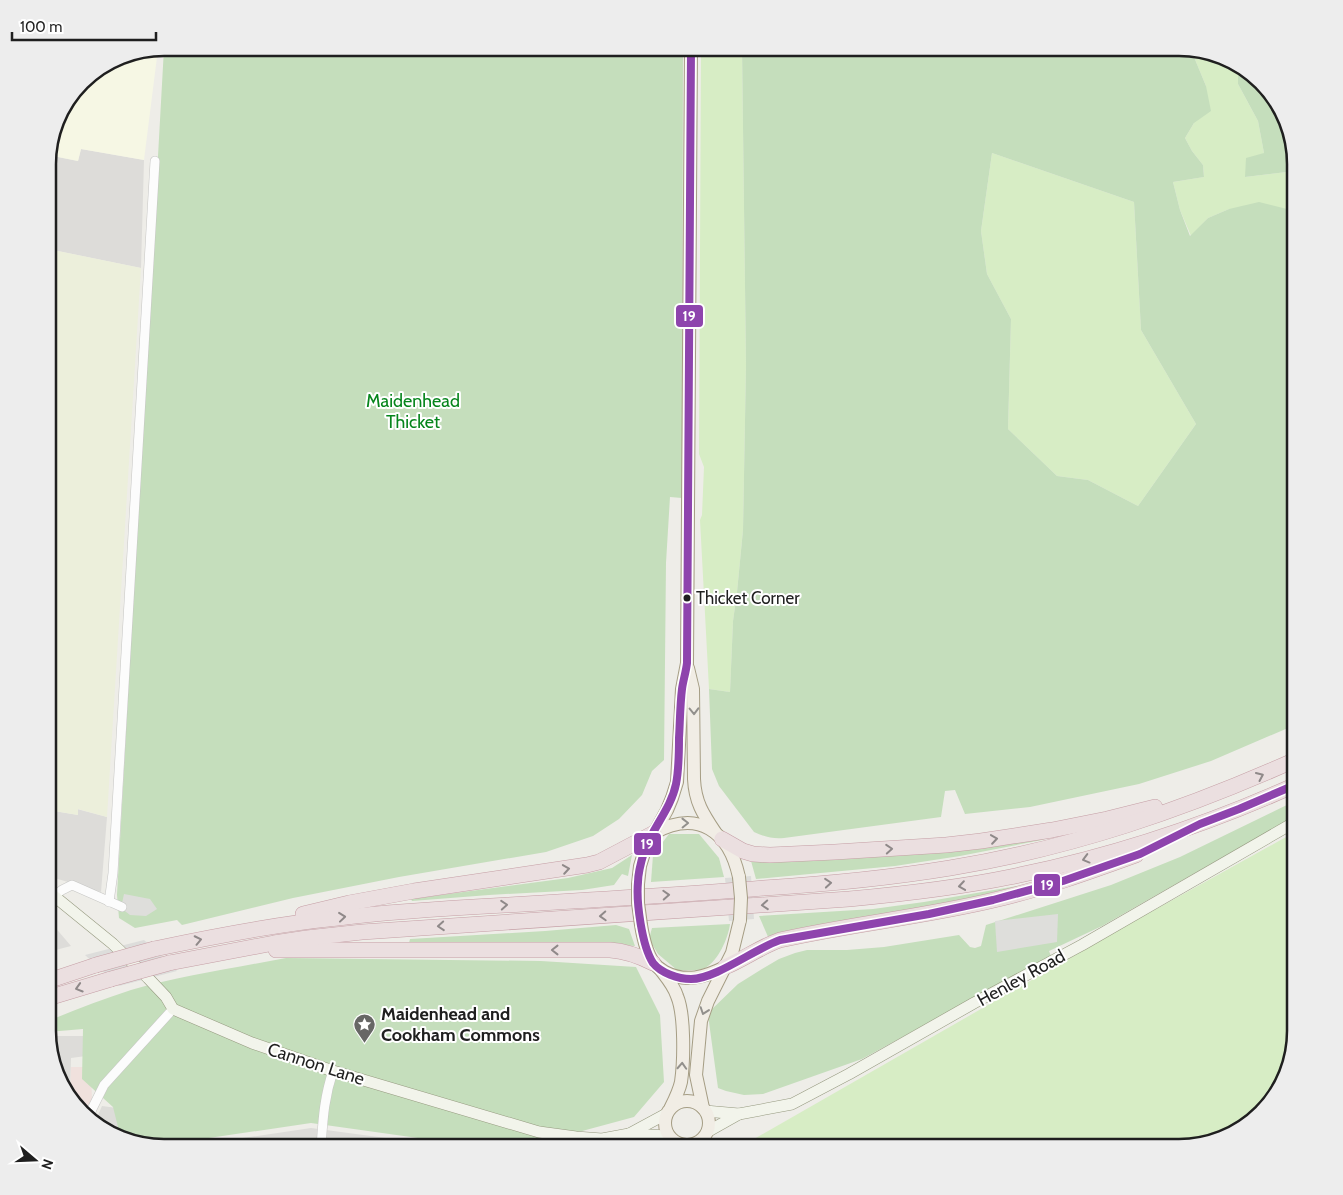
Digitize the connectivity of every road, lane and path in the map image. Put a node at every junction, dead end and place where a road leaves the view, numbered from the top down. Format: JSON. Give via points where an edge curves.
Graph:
{"nodes":[{"id":1,"x":691,"y":56,"type":"edge"},
{"id":2,"x":155,"y":162,"type":"dead end"},
{"id":3,"x":687,"y":663,"type":"junction"},
{"id":4,"x":1287,"y":764,"type":"edge"},
{"id":5,"x":1287,"y":788,"type":"edge"},
{"id":6,"x":1225,"y":791,"type":"junction"},
{"id":7,"x":1200,"y":824,"type":"junction"},
{"id":8,"x":1287,"y":827,"type":"edge"},
{"id":9,"x":654,"y":833,"type":"junction"},
{"id":10,"x":718,"y":836,"type":"junction"},
{"id":11,"x":56,"y":893,"type":"edge"},
{"id":12,"x":56,"y":899,"type":"edge"},
{"id":13,"x":109,"y":902,"type":"junction"},
{"id":14,"x":122,"y":907,"type":"dead end"},
{"id":15,"x":242,"y":931,"type":"junction"},
{"id":16,"x":239,"y":949,"type":"junction"},
{"id":17,"x":657,"y":966,"type":"junction"},
{"id":18,"x":725,"y":967,"type":"junction"},
{"id":19,"x":56,"y":978,"type":"edge"},
{"id":20,"x":56,"y":996,"type":"edge"},
{"id":21,"x":173,"y":1009,"type":"junction"},
{"id":22,"x":333,"y":1071,"type":"junction"},
{"id":23,"x":704,"y":1109,"type":"junction"},
{"id":24,"x":92,"y":1110,"type":"edge"},
{"id":25,"x":669,"y":1111,"type":"junction"},
{"id":26,"x":739,"y":1114,"type":"junction"},
{"id":27,"x":630,"y":1134,"type":"junction"},
{"id":28,"x":704,"y":1138,"type":"edge"},
{"id":29,"x":321,"y":1139,"type":"edge"},
{"id":30,"x":659,"y":1139,"type":"edge"},
{"id":31,"x":670,"y":1139,"type":"edge"}],
"edges":[{"from":1,"to":3,"type":"main road"},
{"from":2,"to":13,"type":"street"},
{"from":3,"to":9,"type":"main road","via":[[682,689],[677,782]]},
{"from":3,"to":10,"type":"main road","one_way":true,"via":[[693,689],[696,794],[702,813]]},
{"from":6,"to":4,"type":"highway","one_way":true},
{"from":5,"to":7,"type":"highway"},
{"from":10,"to":6,"type":"highway","one_way":true,"via":[[743,851],[770,855],[946,845],[1052,830]]},
{"from":15,"to":6,"type":"highway","one_way":true,"via":[[386,913],[724,892],[896,876],[985,862],[1060,845],[1136,823]]},
{"from":7,"to":16,"type":"highway","one_way":true,"via":[[1054,868],[913,893],[362,932]]},
{"from":7,"to":18,"type":"highway","via":[[1140,854],[1063,881],[929,914],[780,940]]},
{"from":8,"to":26,"type":"street","name":"Henley Road","via":[[1082,945],[792,1104]]},
{"from":9,"to":10,"type":"main road","one_way":true,"via":[[684,822],[701,825]]},
{"from":15,"to":9,"type":"highway","one_way":true,"via":[[348,903],[587,865]]},
{"from":9,"to":17,"type":"main road","bridge":true,"via":[[642,858],[638,903],[647,949]]},
{"from":10,"to":18,"type":"main road","bridge":true,"via":[[734,859],[741,898],[735,946]]},
{"from":11,"to":13,"type":"street","via":[[72,885]]},
{"from":12,"to":21,"type":"street","via":[[113,944],[154,984]]},
{"from":13,"to":14,"type":"street"},
{"from":19,"to":15,"type":"highway","one_way":true,"bridge":true,"via":[[154,949]]},
{"from":17,"to":16,"type":"highway","one_way":true,"via":[[618,950]]},
{"from":16,"to":20,"type":"highway","one_way":true,"bridge":true,"via":[[169,963]]},
{"from":17,"to":18,"type":"main road","via":[[674,976],[689,979]]},
{"from":25,"to":17,"type":"main road","one_way":true,"via":[[680,1082],[682,1015],[677,994]]},
{"from":18,"to":23,"type":"main road","one_way":true,"via":[[705,1007],[700,1029],[696,1075]]},
{"from":21,"to":22,"type":"street","name":"Cannon Lane","via":[[252,1043]]},
{"from":21,"to":24,"type":"street","via":[[104,1085]]},
{"from":22,"to":27,"type":"street","name":"Cannon Lane","via":[[539,1132],[602,1139]]},
{"from":22,"to":29,"type":"street","via":[[323,1111]]},
{"from":23,"to":25,"type":"main road","via":[[690,1101],[680,1102]]},
{"from":23,"to":26,"type":"street","name":"Henley Road"},
{"from":23,"to":28,"type":"main road","via":[[709,1123]]},
{"from":25,"to":27,"type":"street","name":"Cannon Lane"},
{"from":25,"to":31,"type":"main road","via":[[664,1125]]},
{"from":26,"to":28,"type":"street","name":"Henley Road"},
{"from":27,"to":30,"type":"street","name":"Cannon Lane"}]}
